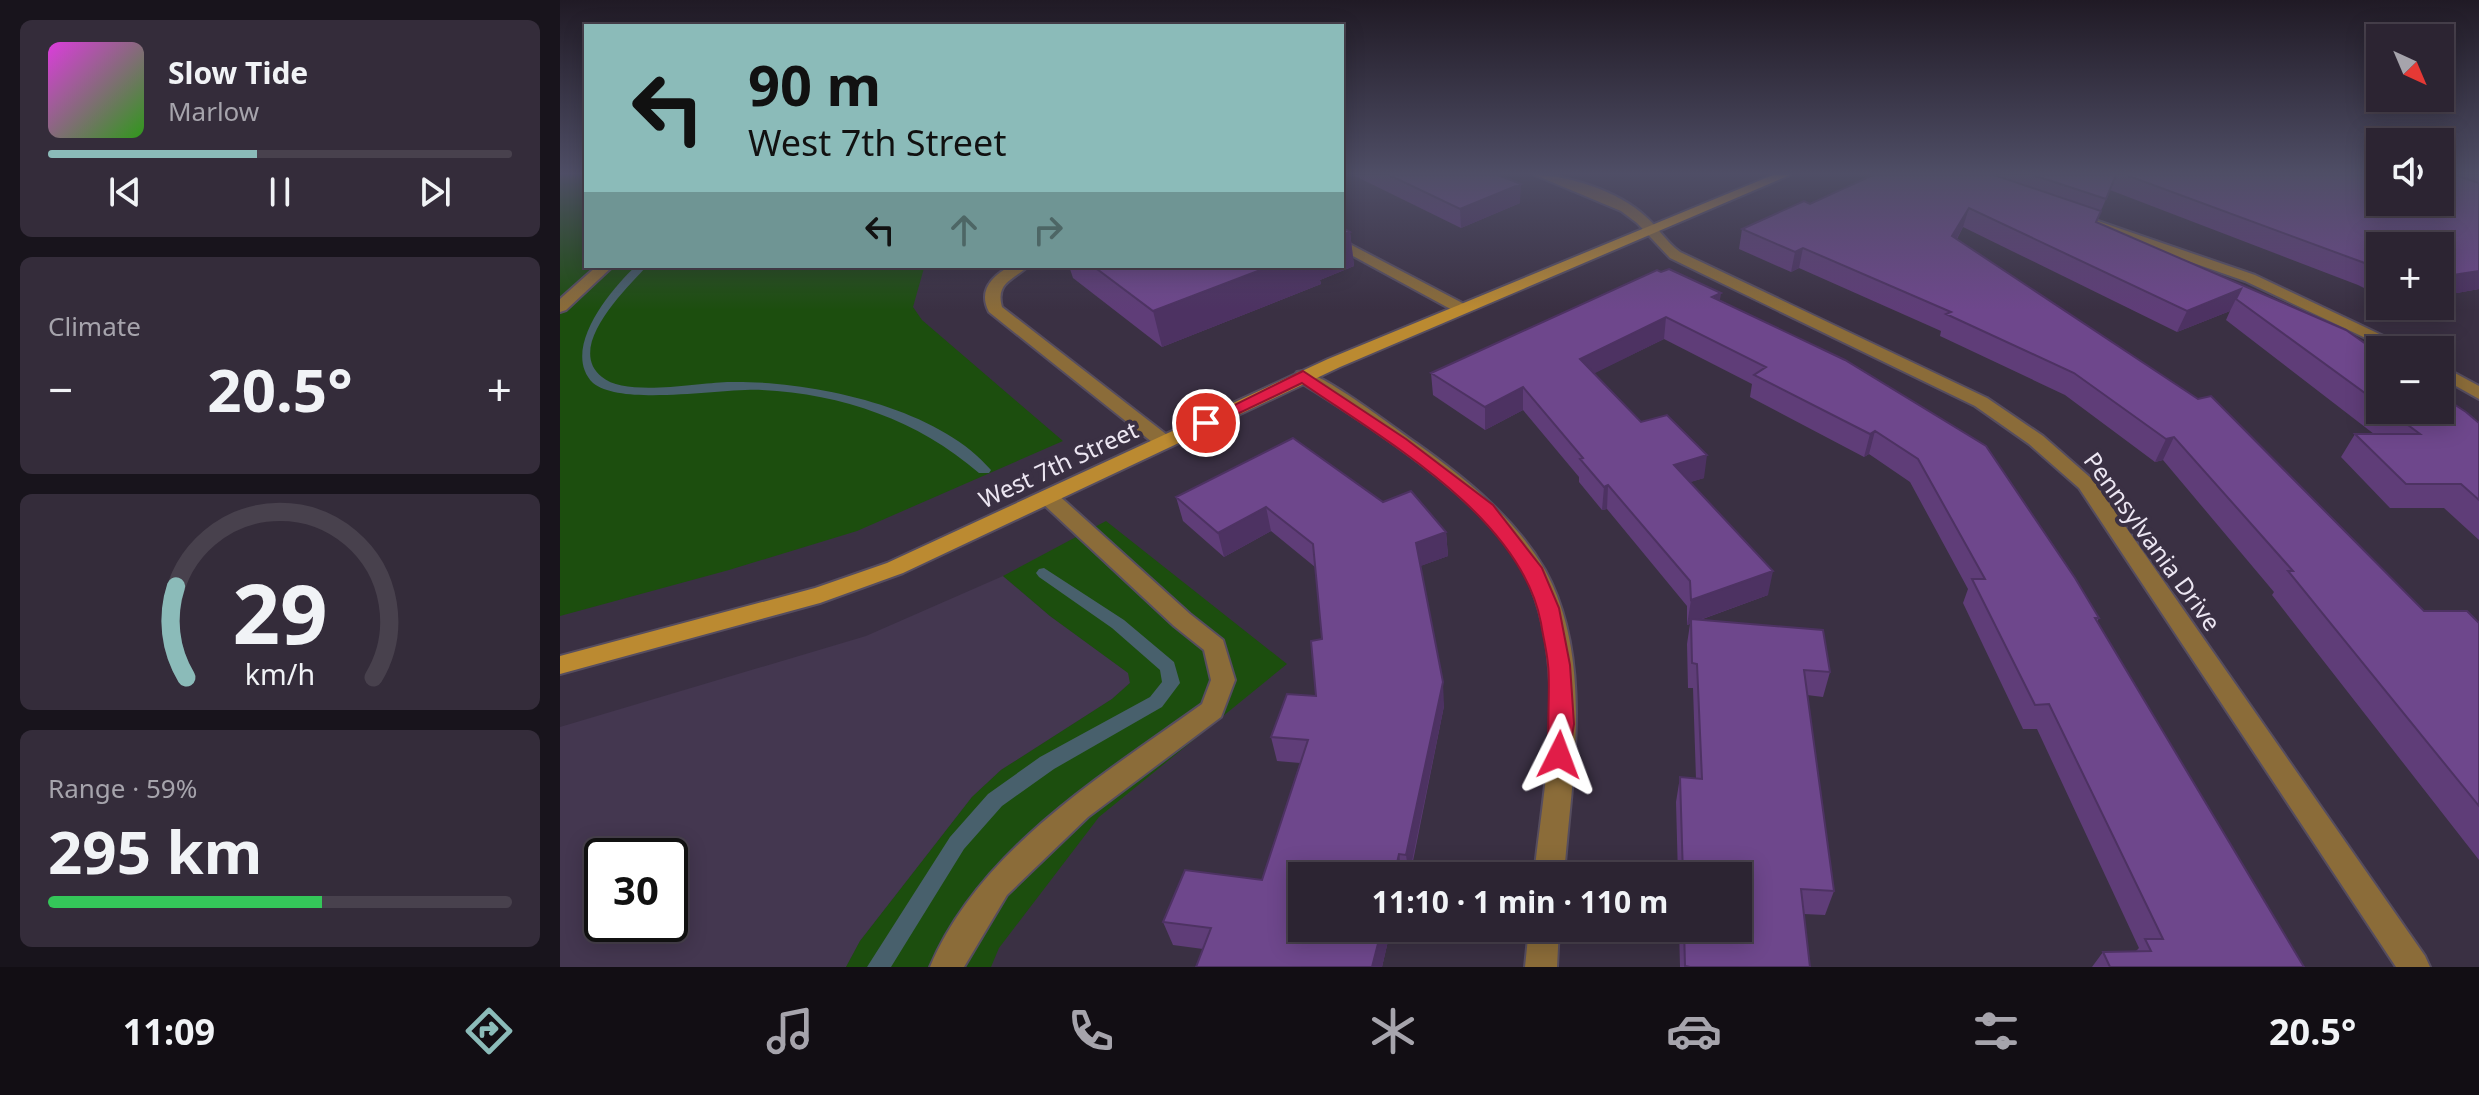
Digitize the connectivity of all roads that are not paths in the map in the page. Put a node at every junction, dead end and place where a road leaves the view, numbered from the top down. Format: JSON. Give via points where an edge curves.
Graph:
{"nodes":[{"id":1,"x":1639,"y":220,"type":"edge"},
{"id":2,"x":1676,"y":220,"type":"edge"},
{"id":3,"x":2083,"y":220,"type":"edge"},
{"id":4,"x":1650,"y":231,"type":"junction"},
{"id":5,"x":1344,"y":245,"type":"edge"},
{"id":6,"x":604,"y":268,"type":"edge"},
{"id":7,"x":1017,"y":268,"type":"edge"},
{"id":8,"x":560,"y":307,"type":"edge"},
{"id":9,"x":1462,"y":309,"type":"junction"},
{"id":10,"x":2375,"y":336,"type":"edge"},
{"id":11,"x":1303,"y":376,"type":"junction"},
{"id":12,"x":2454,"y":379,"type":"edge"},
{"id":13,"x":2479,"y":394,"type":"edge"},
{"id":14,"x":1164,"y":442,"type":"junction"},
{"id":15,"x":1048,"y":497,"type":"junction"},
{"id":16,"x":560,"y":665,"type":"edge"},
{"id":17,"x":1550,"y":862,"type":"edge"},
{"id":18,"x":1543,"y":942,"type":"edge"},
{"id":19,"x":946,"y":967,"type":"edge"},
{"id":20,"x":1541,"y":967,"type":"edge"},
{"id":21,"x":2414,"y":967,"type":"edge"}],
"edges":[{"from":1,"to":4,"type":"street","name":"Pennsylvania Drive"},
{"from":2,"to":4,"type":"main road","name":"West 7th Street"},
{"from":3,"to":10,"type":"street","via":[[2250,278]]},
{"from":4,"to":9,"type":"main road","name":"West 7th Street"},
{"from":4,"to":21,"type":"street","name":"Pennsylvania Drive","via":[[1662,248],[1981,402],[2056,453],[2086,484]]},
{"from":5,"to":9,"type":"street"},
{"from":6,"to":8,"type":"street"},
{"from":7,"to":14,"type":"street","via":[[992,287],[989,297],[995,309]]},
{"from":9,"to":11,"type":"main road","name":"West 7th Street"},
{"from":11,"to":14,"type":"main road","name":"West 7th Street"},
{"from":11,"to":17,"type":"street","via":[[1486,509],[1535,573],[1548,608],[1561,695]]},
{"from":12,"to":13,"type":"street"},
{"from":14,"to":15,"type":"main road","name":"West 7th Street"},
{"from":15,"to":16,"type":"main road","name":"West 7th Street","via":[[895,568],[820,595]]},
{"from":15,"to":19,"type":"street","via":[[1215,646],[1223,680],[1212,710],[1078,808],[997,885]]},
{"from":18,"to":20,"type":"street"}]}
